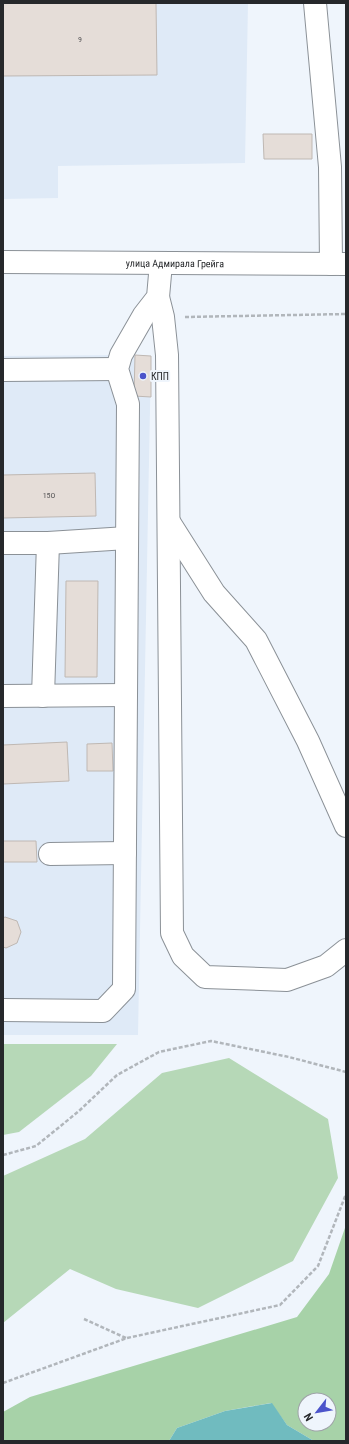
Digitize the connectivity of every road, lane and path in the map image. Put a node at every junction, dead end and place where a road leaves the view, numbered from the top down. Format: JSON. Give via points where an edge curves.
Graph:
{"nodes":[{"id":1,"x":316,"y":3,"type":"edge"},
{"id":2,"x":3,"y":262,"type":"edge"},
{"id":3,"x":161,"y":263,"type":"junction"},
{"id":4,"x":338,"y":264,"type":"edge"},
{"id":5,"x":160,"y":307,"type":"junction"},
{"id":6,"x":346,"y":314,"type":"edge"},
{"id":7,"x":3,"y":370,"type":"edge"},
{"id":8,"x":117,"y":370,"type":"junction"},
{"id":9,"x":169,"y":522,"type":"junction"},
{"id":10,"x":127,"y":538,"type":"junction"},
{"id":11,"x":3,"y":543,"type":"edge"},
{"id":12,"x":48,"y":543,"type":"junction"},
{"id":13,"x":126,"y":695,"type":"junction"},
{"id":14,"x":3,"y":696,"type":"edge"},
{"id":15,"x":43,"y":696,"type":"junction"},
{"id":16,"x":346,"y":826,"type":"edge"},
{"id":17,"x":125,"y":853,"type":"junction"},
{"id":18,"x":50,"y":854,"type":"dead end"},
{"id":19,"x":346,"y":950,"type":"edge"},
{"id":20,"x":3,"y":1010,"type":"edge"},
{"id":21,"x":346,"y":1072,"type":"edge"},
{"id":22,"x":3,"y":1155,"type":"edge"},
{"id":23,"x":346,"y":1194,"type":"edge"},
{"id":24,"x":84,"y":1319,"type":"dead end"},
{"id":25,"x":127,"y":1338,"type":"junction"},
{"id":26,"x":3,"y":1383,"type":"edge"}],
"edges":[{"from":1,"to":4,"type":"street"},
{"from":2,"to":3,"type":"street","name":"улица Адмирала Грейга"},
{"from":3,"to":4,"type":"street","name":"улица Адмирала Грейга"},
{"from":3,"to":5,"type":"street"},
{"from":5,"to":6,"type":"path"},
{"from":5,"to":8,"type":"street","via":[[144,315],[121,355]]},
{"from":5,"to":9,"type":"street","via":[[167,355]]},
{"from":7,"to":8,"type":"street"},
{"from":8,"to":10,"type":"street","via":[[128,404]]},
{"from":9,"to":16,"type":"street","via":[[214,593],[256,640],[308,741]]},
{"from":9,"to":19,"type":"street","via":[[172,933],[183,956],[205,977],[287,980],[326,966]]},
{"from":10,"to":12,"type":"street"},
{"from":10,"to":13,"type":"street"},
{"from":11,"to":12,"type":"street"},
{"from":12,"to":15,"type":"street"},
{"from":13,"to":15,"type":"street"},
{"from":13,"to":17,"type":"street"},
{"from":14,"to":15,"type":"street"},
{"from":17,"to":18,"type":"street"},
{"from":17,"to":20,"type":"street","via":[[124,989],[103,1011]]},
{"from":21,"to":22,"type":"path","via":[[211,1041],[159,1052],[117,1076],[36,1146]]},
{"from":23,"to":25,"type":"path","via":[[318,1266],[280,1306]]},
{"from":24,"to":25,"type":"path"},
{"from":25,"to":26,"type":"path"}]}
